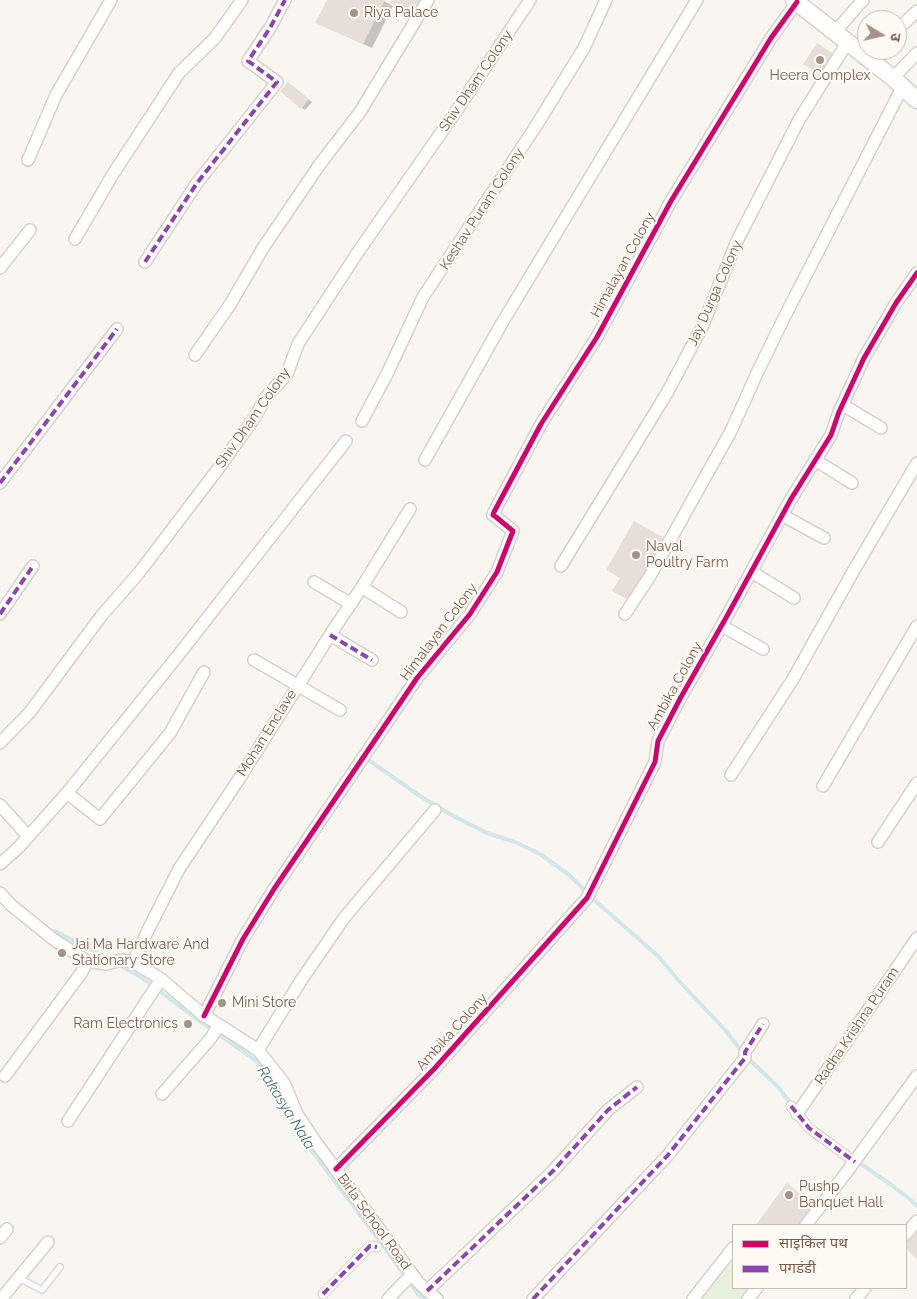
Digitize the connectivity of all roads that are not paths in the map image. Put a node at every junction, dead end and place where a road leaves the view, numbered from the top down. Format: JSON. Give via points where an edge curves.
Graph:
{"nodes":[{"id":1,"x":111,"y":0,"type":"edge"},
{"id":2,"x":242,"y":0,"type":"edge"},
{"id":3,"x":285,"y":0,"type":"edge"},
{"id":4,"x":428,"y":0,"type":"edge"},
{"id":5,"x":530,"y":0,"type":"edge"},
{"id":6,"x":606,"y":0,"type":"edge"},
{"id":7,"x":697,"y":0,"type":"edge"},
{"id":8,"x":863,"y":0,"type":"edge"},
{"id":9,"x":795,"y":1,"type":"edge"},
{"id":10,"x":917,"y":11,"type":"edge"},
{"id":11,"x":907,"y":20,"type":"edge"},
{"id":12,"x":841,"y":38,"type":"junction"},
{"id":13,"x":857,"y":46,"type":"edge"},
{"id":14,"x":917,"y":53,"type":"edge"},
{"id":15,"x":878,"y":60,"type":"edge"},
{"id":16,"x":898,"y":82,"type":"junction"},
{"id":17,"x":917,"y":100,"type":"edge"},
{"id":18,"x":28,"y":160,"type":"dead end"},
{"id":19,"x":30,"y":230,"type":"dead end"},
{"id":20,"x":75,"y":239,"type":"dead end"},
{"id":21,"x":146,"y":262,"type":"dead end"},
{"id":22,"x":0,"y":268,"type":"edge"},
{"id":23,"x":917,"y":273,"type":"edge"},
{"id":24,"x":117,"y":329,"type":"dead end"},
{"id":25,"x":194,"y":355,"type":"dead end"},
{"id":26,"x":843,"y":405,"type":"junction"},
{"id":27,"x":362,"y":420,"type":"dead end"},
{"id":28,"x":881,"y":428,"type":"dead end"},
{"id":29,"x":346,"y":441,"type":"dead end"},
{"id":30,"x":425,"y":460,"type":"dead end"},
{"id":31,"x":815,"y":460,"type":"junction"},
{"id":32,"x":917,"y":463,"type":"edge"},
{"id":33,"x":0,"y":483,"type":"edge"},
{"id":34,"x":852,"y":483,"type":"dead end"},
{"id":35,"x":410,"y":509,"type":"dead end"},
{"id":36,"x":782,"y":515,"type":"junction"},
{"id":37,"x":824,"y":538,"type":"dead end"},
{"id":38,"x":33,"y":566,"type":"dead end"},
{"id":39,"x":561,"y":566,"type":"dead end"},
{"id":40,"x":752,"y":572,"type":"junction"},
{"id":41,"x":314,"y":582,"type":"dead end"},
{"id":42,"x":362,"y":588,"type":"junction"},
{"id":43,"x":794,"y":598,"type":"dead end"},
{"id":44,"x":352,"y":604,"type":"junction"},
{"id":45,"x":402,"y":612,"type":"dead end"},
{"id":46,"x":0,"y":614,"type":"edge"},
{"id":47,"x":625,"y":614,"type":"dead end"},
{"id":48,"x":722,"y":626,"type":"junction"},
{"id":49,"x":917,"y":626,"type":"edge"},
{"id":50,"x":330,"y":635,"type":"junction"},
{"id":51,"x":762,"y":649,"type":"dead end"},
{"id":52,"x":254,"y":660,"type":"dead end"},
{"id":53,"x":372,"y":660,"type":"dead end"},
{"id":54,"x":204,"y":672,"type":"dead end"},
{"id":55,"x":298,"y":685,"type":"junction"},
{"id":56,"x":340,"y":710,"type":"dead end"},
{"id":57,"x":0,"y":743,"type":"edge"},
{"id":58,"x":731,"y":775,"type":"dead end"},
{"id":59,"x":917,"y":783,"type":"edge"},
{"id":60,"x":823,"y":786,"type":"dead end"},
{"id":61,"x":67,"y":793,"type":"junction"},
{"id":62,"x":0,"y":805,"type":"edge"},
{"id":63,"x":435,"y":810,"type":"dead end"},
{"id":64,"x":28,"y":836,"type":"junction"},
{"id":65,"x":878,"y":842,"type":"dead end"},
{"id":66,"x":0,"y":864,"type":"edge"},
{"id":67,"x":0,"y":894,"type":"edge"},
{"id":68,"x":917,"y":938,"type":"edge"},
{"id":69,"x":87,"y":961,"type":"junction"},
{"id":70,"x":127,"y":961,"type":"junction"},
{"id":71,"x":157,"y":985,"type":"junction"},
{"id":72,"x":204,"y":1016,"type":"junction"},
{"id":73,"x":763,"y":1024,"type":"dead end"},
{"id":74,"x":216,"y":1031,"type":"junction"},
{"id":75,"x":258,"y":1050,"type":"junction"},
{"id":76,"x":5,"y":1076,"type":"dead end"},
{"id":77,"x":917,"y":1076,"type":"edge"},
{"id":78,"x":637,"y":1088,"type":"dead end"},
{"id":79,"x":162,"y":1094,"type":"dead end"},
{"id":80,"x":794,"y":1110,"type":"joint"},
{"id":81,"x":68,"y":1121,"type":"dead end"},
{"id":82,"x":855,"y":1162,"type":"junction"},
{"id":83,"x":336,"y":1169,"type":"junction"},
{"id":84,"x":917,"y":1221,"type":"edge"},
{"id":85,"x":807,"y":1224,"type":"edge"},
{"id":86,"x":907,"y":1233,"type":"edge"},
{"id":87,"x":48,"y":1242,"type":"dead end"},
{"id":88,"x":376,"y":1247,"type":"dead end"},
{"id":89,"x":732,"y":1249,"type":"edge"},
{"id":90,"x":60,"y":1268,"type":"dead end"},
{"id":91,"x":19,"y":1278,"type":"junction"},
{"id":92,"x":408,"y":1279,"type":"junction"},
{"id":93,"x":756,"y":1289,"type":"edge"},
{"id":94,"x":864,"y":1289,"type":"edge"},
{"id":95,"x":427,"y":1291,"type":"junction"},
{"id":96,"x":323,"y":1294,"type":"dead end"},
{"id":97,"x":1,"y":1299,"type":"edge"},
{"id":98,"x":388,"y":1299,"type":"edge"},
{"id":99,"x":437,"y":1299,"type":"edge"},
{"id":100,"x":533,"y":1299,"type":"edge"},
{"id":101,"x":693,"y":1299,"type":"edge"},
{"id":102,"x":748,"y":1299,"type":"edge"},
{"id":103,"x":856,"y":1299,"type":"edge"}],
"edges":[{"from":1,"to":18,"type":"street","via":[[56,95]]},
{"from":2,"to":20,"type":"street","via":[[215,38],[179,72]]},
{"from":3,"to":21,"type":"street","via":[[248,61],[277,82],[197,183]]},
{"from":4,"to":25,"type":"street","via":[[360,112],[320,164]]},
{"from":5,"to":57,"type":"street","name":"Shiv Dham Colony","via":[[352,260],[298,344],[287,374],[266,397],[250,424],[138,574],[102,615],[30,712]]},
{"from":6,"to":27,"type":"street","name":"Keshav Puram Colony","via":[[580,56],[423,297]]},
{"from":7,"to":30,"type":"street","via":[[502,323]]},
{"from":8,"to":12,"type":"street","name":"Jay Durga Colony"},
{"from":9,"to":12,"type":"main road"},
{"from":9,"to":72,"type":"street","name":"Himalayan Colony","via":[[671,201],[597,337],[542,424],[494,512],[514,531],[497,572],[470,614],[417,678],[274,889]]},
{"from":10,"to":11,"type":"street"},
{"from":12,"to":13,"type":"main road"},
{"from":12,"to":39,"type":"street","name":"Jay Durga Colony","via":[[737,241],[702,327],[667,393]]},
{"from":14,"to":16,"type":"street"},
{"from":15,"to":16,"type":"main road"},
{"from":16,"to":17,"type":"main road"},
{"from":16,"to":47,"type":"street","via":[[731,431],[650,576]]},
{"from":19,"to":22,"type":"street"},
{"from":23,"to":26,"type":"street","name":"Ambika Colony","via":[[869,350]]},
{"from":24,"to":33,"type":"street"},
{"from":26,"to":28,"type":"street"},
{"from":26,"to":31,"type":"street","name":"Ambika Colony","via":[[831,436]]},
{"from":29,"to":61,"type":"street"},
{"from":31,"to":34,"type":"street"},
{"from":31,"to":36,"type":"street","name":"Ambika Colony"},
{"from":32,"to":58,"type":"street","via":[[793,679]]},
{"from":35,"to":42,"type":"street","name":"Mohan Enclave"},
{"from":36,"to":37,"type":"street"},
{"from":36,"to":40,"type":"street","name":"Ambika Colony"},
{"from":38,"to":46,"type":"street"},
{"from":40,"to":43,"type":"street"},
{"from":40,"to":48,"type":"street","name":"Ambika Colony"},
{"from":41,"to":44,"type":"street"},
{"from":42,"to":44,"type":"street","name":"Mohan Enclave"},
{"from":42,"to":45,"type":"street"},
{"from":44,"to":50,"type":"street","name":"Mohan Enclave"},
{"from":48,"to":51,"type":"street"},
{"from":48,"to":83,"type":"street","name":"Ambika Colony","via":[[658,741],[655,762],[587,898],[434,1069]]},
{"from":49,"to":60,"type":"street"},
{"from":50,"to":53,"type":"street"},
{"from":50,"to":55,"type":"street","name":"Mohan Enclave"},
{"from":52,"to":55,"type":"street"},
{"from":54,"to":61,"type":"street","via":[[170,733],[100,819]]},
{"from":55,"to":56,"type":"street"},
{"from":55,"to":70,"type":"street","name":"Mohan Enclave","via":[[179,869]]},
{"from":59,"to":65,"type":"street"},
{"from":61,"to":64,"type":"street"},
{"from":62,"to":64,"type":"street"},
{"from":63,"to":75,"type":"street","via":[[344,918]]},
{"from":64,"to":66,"type":"street"},
{"from":67,"to":69,"type":"street","via":[[53,940]]},
{"from":68,"to":80,"type":"street","name":"Radha Krishna Puram"},
{"from":69,"to":70,"type":"street","via":[[106,964]]},
{"from":69,"to":76,"type":"street"},
{"from":70,"to":71,"type":"street","name":"Birla School Road"},
{"from":71,"to":72,"type":"street","name":"Birla School Road"},
{"from":71,"to":81,"type":"street"},
{"from":72,"to":74,"type":"street","name":"Birla School Road"},
{"from":73,"to":100,"type":"street","via":[[744,1052],[745,1058],[668,1155]]},
{"from":74,"to":75,"type":"street","name":"Birla School Road"},
{"from":74,"to":79,"type":"street"},
{"from":75,"to":83,"type":"street","name":"Birla School Road","via":[[284,1083],[297,1114]]},
{"from":77,"to":82,"type":"street"},
{"from":78,"to":95,"type":"street","via":[[608,1110],[553,1171]]},
{"from":80,"to":82,"type":"street","via":[[809,1128]]},
{"from":82,"to":85,"type":"street"},
{"from":83,"to":92,"type":"street","name":"Birla School Road"},
{"from":84,"to":86,"type":"street"},
{"from":87,"to":91,"type":"street"},
{"from":88,"to":96,"type":"street","via":[[370,1246]]},
{"from":89,"to":101,"type":"street"},
{"from":90,"to":91,"type":"lane","via":[[42,1290]]},
{"from":91,"to":97,"type":"street"},
{"from":92,"to":95,"type":"street","name":"Birla School Road"},
{"from":92,"to":98,"type":"street"},
{"from":93,"to":102,"type":"street"},
{"from":94,"to":103,"type":"street"},
{"from":95,"to":99,"type":"street","name":"Birla School Road"}]}
